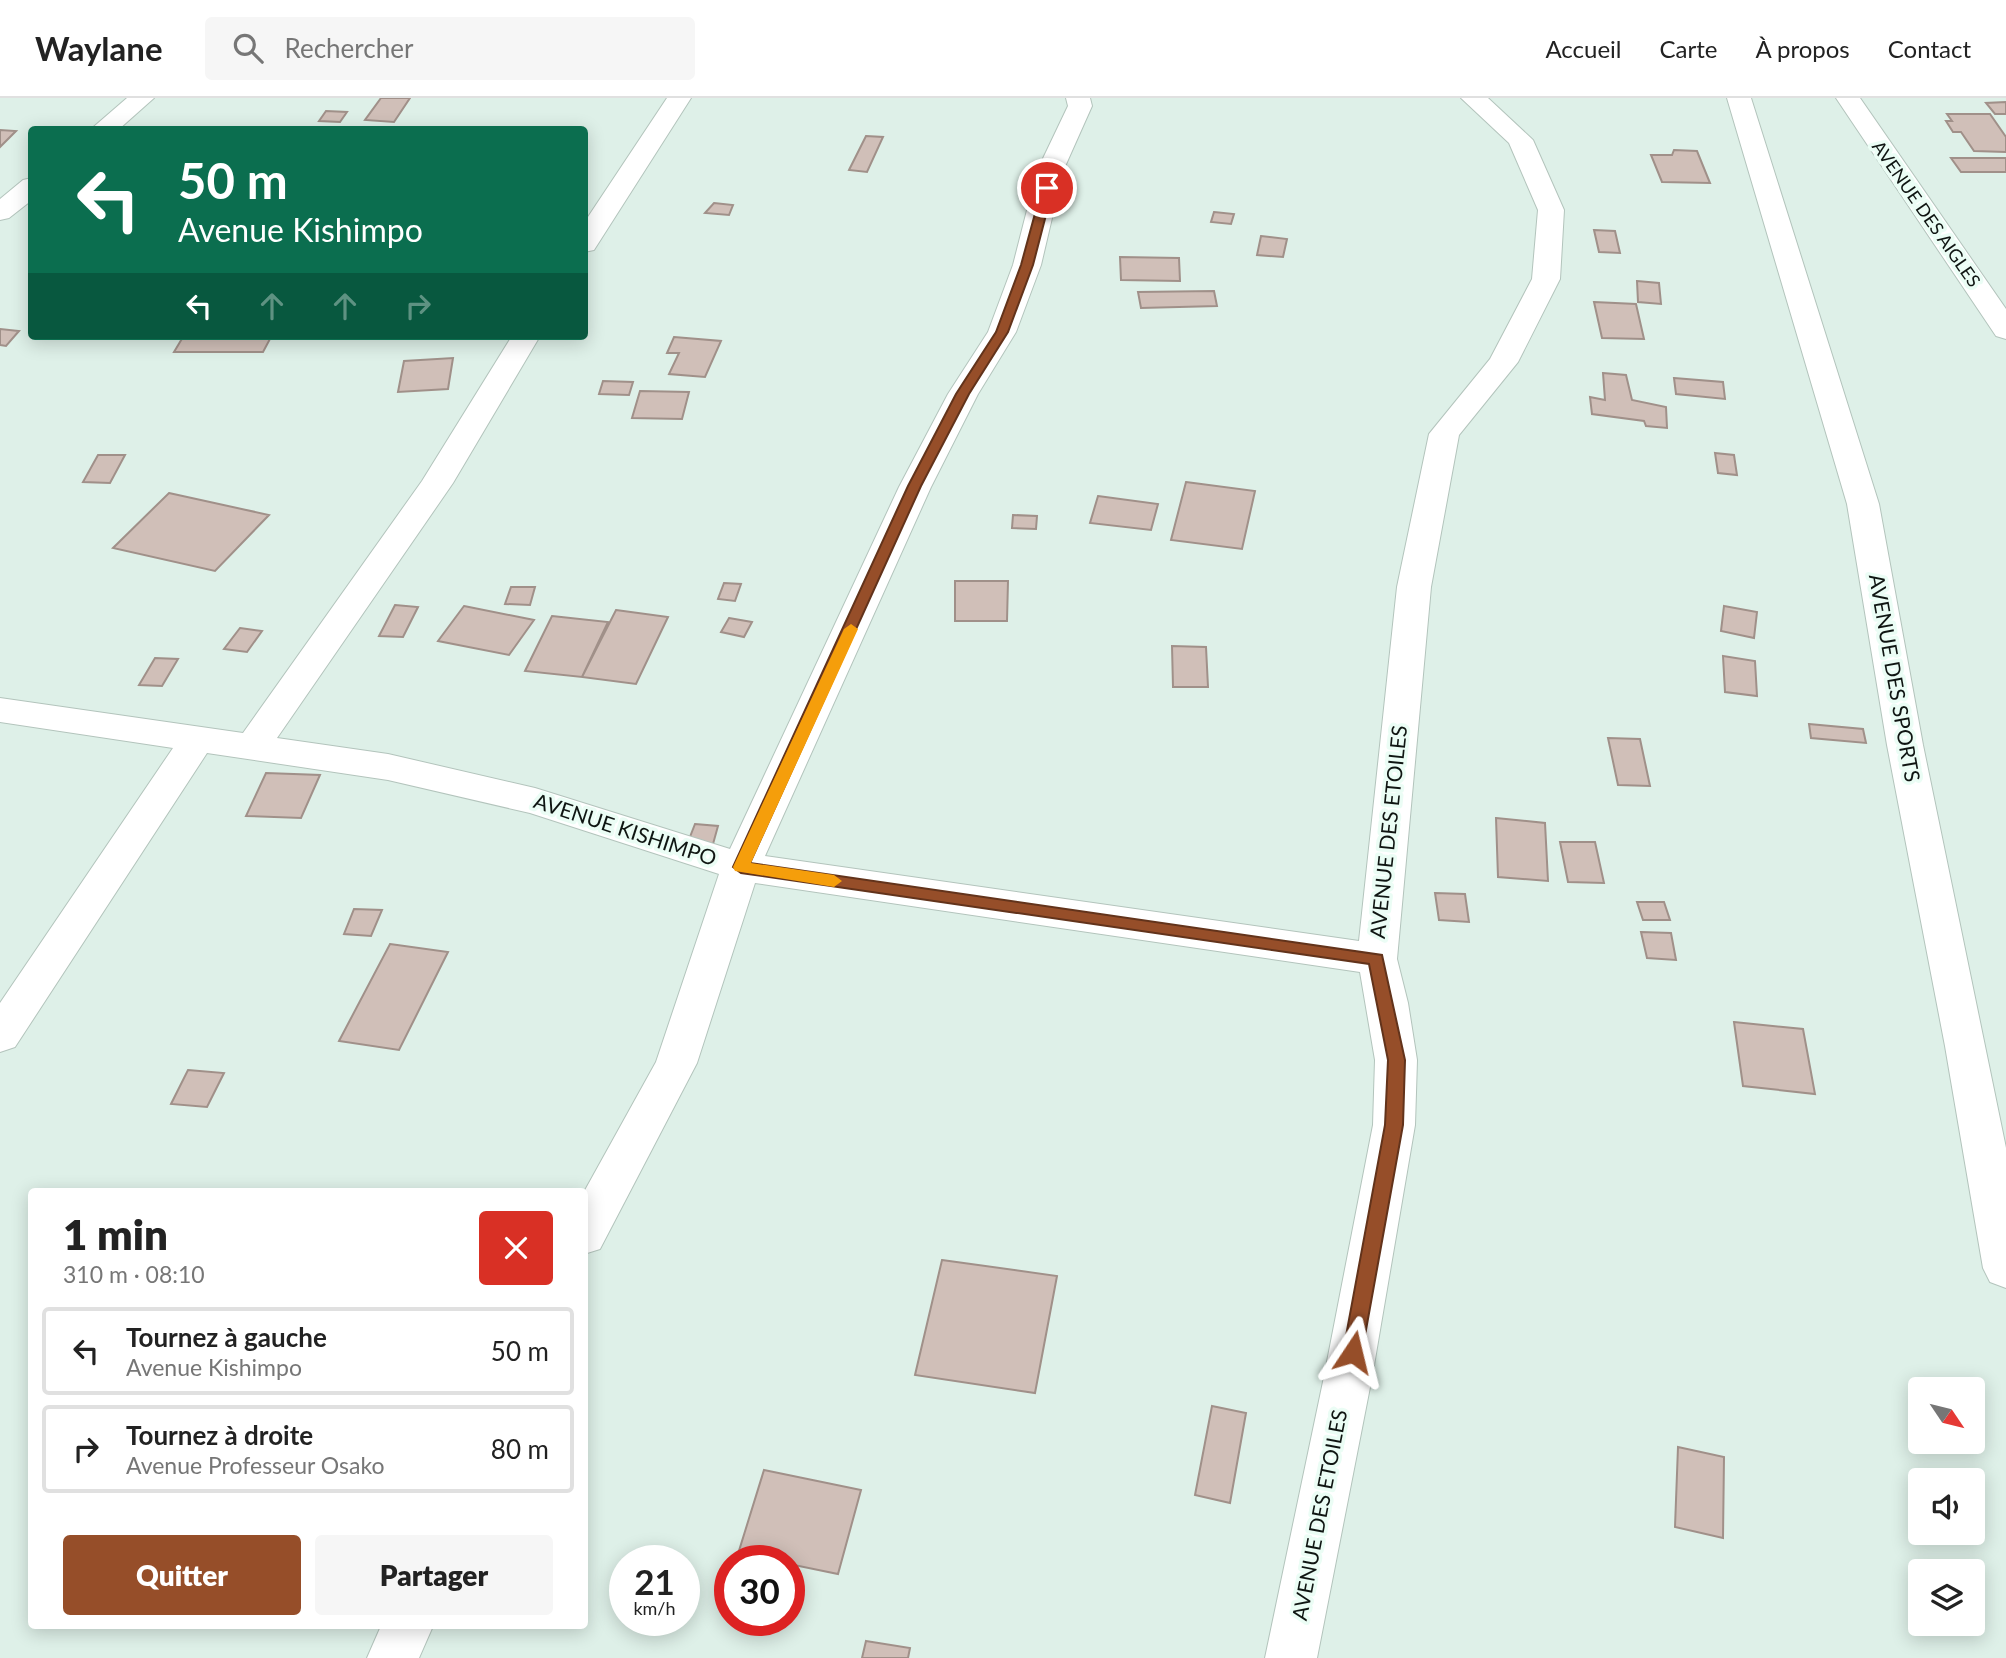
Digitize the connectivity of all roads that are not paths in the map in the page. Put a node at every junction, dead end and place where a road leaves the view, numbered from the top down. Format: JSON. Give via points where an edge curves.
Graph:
{"nodes":[{"id":1,"x":142,"y":98,"type":"edge"},
{"id":2,"x":679,"y":98,"type":"edge"},
{"id":3,"x":1079,"y":98,"type":"edge"},
{"id":4,"x":1473,"y":98,"type":"edge"},
{"id":5,"x":1739,"y":98,"type":"edge"},
{"id":6,"x":1848,"y":98,"type":"edge"},
{"id":7,"x":107,"y":126,"type":"edge"},
{"id":8,"x":28,"y":189,"type":"edge"},
{"id":9,"x":0,"y":212,"type":"edge"},
{"id":10,"x":588,"y":238,"type":"edge"},
{"id":11,"x":2006,"y":330,"type":"edge"},
{"id":12,"x":524,"y":340,"type":"edge"},
{"id":13,"x":0,"y":710,"type":"edge"},
{"id":14,"x":197,"y":739,"type":"junction"},
{"id":15,"x":253,"y":747,"type":"junction"},
{"id":16,"x":741,"y":867,"type":"junction"},
{"id":17,"x":1377,"y":959,"type":"junction"},
{"id":18,"x":0,"y":1036,"type":"edge"},
{"id":19,"x":588,"y":1228,"type":"edge"},
{"id":20,"x":2006,"y":1268,"type":"edge"},
{"id":21,"x":406,"y":1629,"type":"edge"},
{"id":22,"x":393,"y":1658,"type":"edge"},
{"id":23,"x":1290,"y":1658,"type":"edge"}],
"edges":[{"from":1,"to":7,"type":"street"},
{"from":2,"to":10,"type":"street"},
{"from":3,"to":16,"type":"street","via":[[1080,106],[1050,171],[1027,265],[1002,332],[915,486]]},
{"from":4,"to":17,"type":"street","name":"AVENUE DES ETOILES","via":[[1520,140],[1551,210],[1546,279],[1503,362],[1444,435],[1414,587]]},
{"from":5,"to":20,"type":"street","name":"AVENUE DES SPORTS","via":[[1863,504]]},
{"from":6,"to":11,"type":"street","name":"AVENUE DES AIGLES"},
{"from":8,"to":9,"type":"street"},
{"from":12,"to":15,"type":"street","via":[[437,483]]},
{"from":13,"to":14,"type":"street","name":"AVENUE KISHIMPO"},
{"from":14,"to":15,"type":"street","name":"AVENUE KISHIMPO"},
{"from":14,"to":18,"type":"street"},
{"from":15,"to":16,"type":"street","name":"AVENUE KISHIMPO","via":[[388,766],[535,801]]},
{"from":16,"to":17,"type":"street","name":"AVENUE KISHIMPO"},
{"from":16,"to":19,"type":"street","via":[[676,1063]]},
{"from":17,"to":23,"type":"street","name":"AVENUE DES ETOILES","via":[[1396,1060],[1394,1125]]},
{"from":21,"to":22,"type":"street"}]}
